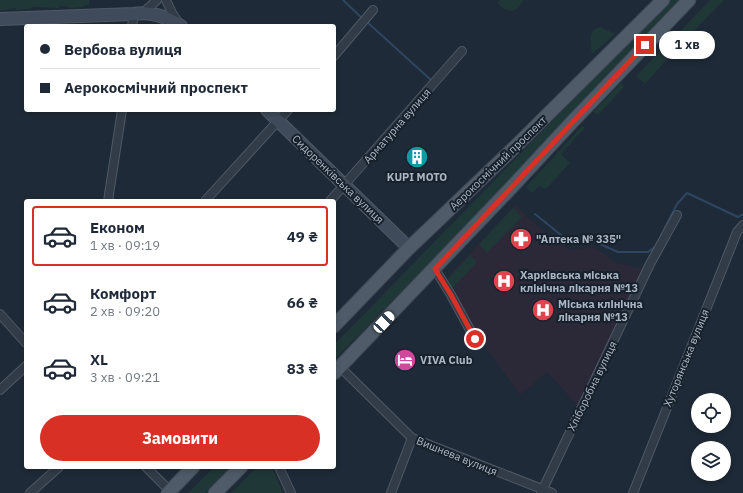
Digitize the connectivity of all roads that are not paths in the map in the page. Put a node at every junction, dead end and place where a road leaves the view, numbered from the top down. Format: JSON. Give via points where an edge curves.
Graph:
{"nodes":[{"id":1,"x":157,"y":0,"type":"edge"},
{"id":2,"x":166,"y":0,"type":"edge"},
{"id":3,"x":663,"y":0,"type":"edge"},
{"id":4,"x":689,"y":0,"type":"edge"},
{"id":5,"x":373,"y":10,"type":"dead end"},
{"id":6,"x":137,"y":17,"type":"edge"},
{"id":7,"x":0,"y":19,"type":"edge"},
{"id":8,"x":178,"y":24,"type":"edge"},
{"id":9,"x":180,"y":24,"type":"edge"},
{"id":10,"x":462,"y":51,"type":"dead end"},
{"id":11,"x":336,"y":54,"type":"edge"},
{"id":12,"x":122,"y":112,"type":"edge"},
{"id":13,"x":269,"y":112,"type":"edge"},
{"id":14,"x":286,"y":112,"type":"edge"},
{"id":15,"x":278,"y":121,"type":"junction"},
{"id":16,"x":345,"y":186,"type":"junction"},
{"id":17,"x":108,"y":199,"type":"edge"},
{"id":18,"x":207,"y":199,"type":"edge"},
{"id":19,"x":332,"y":199,"type":"edge"},
{"id":20,"x":676,"y":216,"type":"dead end"},
{"id":21,"x":743,"y":225,"type":"edge"},
{"id":22,"x":409,"y":248,"type":"junction"},
{"id":23,"x":435,"y":269,"type":"junction"},
{"id":24,"x":0,"y":314,"type":"edge"},
{"id":25,"x":336,"y":324,"type":"edge"},
{"id":26,"x":475,"y":339,"type":"dead end"},
{"id":27,"x":24,"y":341,"type":"edge"},
{"id":28,"x":24,"y":368,"type":"edge"},
{"id":29,"x":337,"y":370,"type":"edge"},
{"id":30,"x":0,"y":390,"type":"edge"},
{"id":31,"x":412,"y":438,"type":"junction"},
{"id":32,"x":57,"y":469,"type":"edge"},
{"id":33,"x":148,"y":469,"type":"edge"},
{"id":34,"x":191,"y":469,"type":"edge"},
{"id":35,"x":239,"y":469,"type":"edge"},
{"id":36,"x":280,"y":469,"type":"edge"},
{"id":37,"x":541,"y":491,"type":"edge"},
{"id":38,"x":169,"y":492,"type":"edge"},
{"id":39,"x":30,"y":493,"type":"edge"},
{"id":40,"x":215,"y":493,"type":"edge"},
{"id":41,"x":290,"y":493,"type":"edge"},
{"id":42,"x":391,"y":493,"type":"edge"},
{"id":43,"x":552,"y":493,"type":"edge"},
{"id":44,"x":633,"y":493,"type":"edge"}],
"edges":[{"from":1,"to":6,"type":"street"},
{"from":2,"to":9,"type":"street"},
{"from":3,"to":22,"type":"main road","name":"Аерокосмічний проспект"},
{"from":4,"to":23,"type":"main road","name":"Аерокосмічний проспект"},
{"from":5,"to":11,"type":"street"},
{"from":6,"to":7,"type":"main road"},
{"from":6,"to":8,"type":"main road","via":[[167,18]]},
{"from":10,"to":16,"type":"street","name":"Арматурна вулиця"},
{"from":12,"to":17,"type":"street"},
{"from":13,"to":15,"type":"main road","name":"Сидоренківська вулиця"},
{"from":14,"to":15,"type":"street"},
{"from":15,"to":16,"type":"main road","name":"Сидоренківська вулиця"},
{"from":15,"to":18,"type":"street"},
{"from":16,"to":19,"type":"street","name":"Арматурна вулиця"},
{"from":16,"to":22,"type":"main road","name":"Сидоренківська вулиця"},
{"from":20,"to":37,"type":"street","name":"Хліборобна вулиця","via":[[650,264]]},
{"from":21,"to":44,"type":"street","name":"Хуторянська вулиця","via":[[731,246]]},
{"from":22,"to":25,"type":"main road","name":"Аерокосмічний проспект"},
{"from":23,"to":26,"type":"street"},
{"from":23,"to":29,"type":"main road","name":"Аерокосмічний проспект"},
{"from":24,"to":27,"type":"street"},
{"from":28,"to":30,"type":"street"},
{"from":29,"to":31,"type":"street","name":"Вишнева вулиця"},
{"from":31,"to":37,"type":"street","name":"Вишнева вулиця"},
{"from":31,"to":42,"type":"street"},
{"from":32,"to":39,"type":"street"},
{"from":33,"to":38,"type":"street"},
{"from":34,"to":38,"type":"main road"},
{"from":35,"to":40,"type":"main road"},
{"from":36,"to":41,"type":"street"},
{"from":37,"to":43,"type":"street","name":"Вишнева вулиця"}]}
